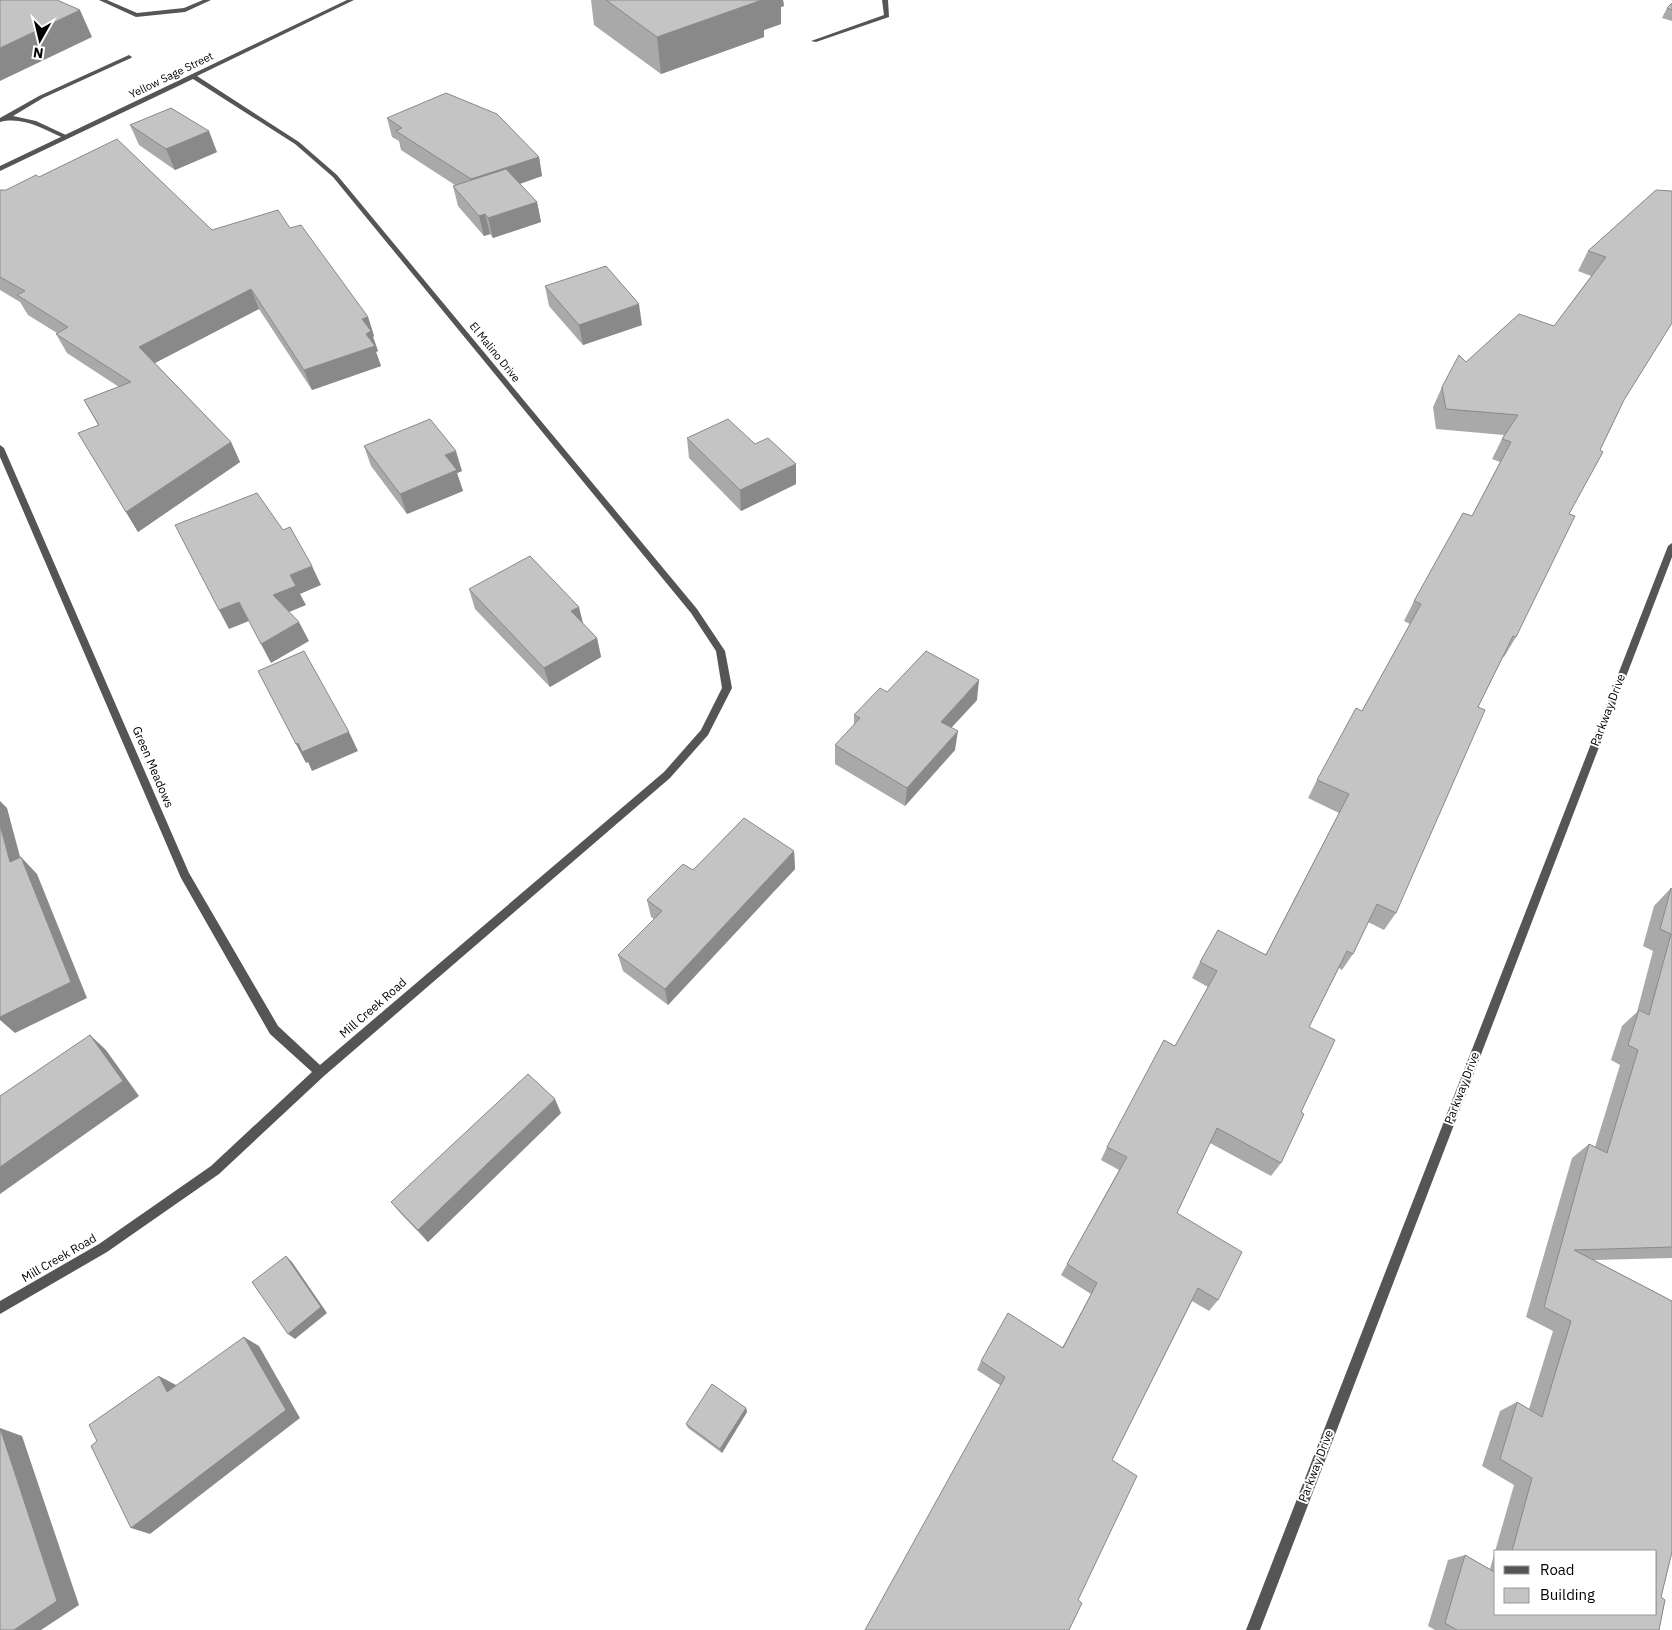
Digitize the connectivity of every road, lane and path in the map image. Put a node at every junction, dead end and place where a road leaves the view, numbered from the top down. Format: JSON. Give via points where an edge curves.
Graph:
{"nodes":[{"id":1,"x":102,"y":0,"type":"edge"},
{"id":2,"x":208,"y":0,"type":"edge"},
{"id":3,"x":351,"y":0,"type":"edge"},
{"id":4,"x":885,"y":0,"type":"edge"},
{"id":5,"x":814,"y":41,"type":"dead end"},
{"id":6,"x":129,"y":57,"type":"dead end"},
{"id":7,"x":193,"y":76,"type":"junction"},
{"id":8,"x":7,"y":117,"type":"junction"},
{"id":9,"x":0,"y":120,"type":"edge"},
{"id":10,"x":66,"y":137,"type":"junction"},
{"id":11,"x":0,"y":169,"type":"edge"},
{"id":12,"x":0,"y":448,"type":"edge"},
{"id":13,"x":1672,"y":546,"type":"edge"},
{"id":14,"x":727,"y":688,"type":"joint"},
{"id":15,"x":320,"y":1072,"type":"junction"},
{"id":16,"x":0,"y":1308,"type":"edge"},
{"id":17,"x":1253,"y":1630,"type":"edge"}],
"edges":[{"from":1,"to":2,"type":"street","via":[[136,16],[185,10]]},
{"from":3,"to":7,"type":"street","name":"Yellow Sage Street"},
{"from":4,"to":5,"type":"street","via":[[888,16]]},
{"from":6,"to":8,"type":"street","via":[[41,97]]},
{"from":7,"to":10,"type":"street","name":"Yellow Sage Street"},
{"from":7,"to":14,"type":"street","name":"El Malino Drive","via":[[297,143],[334,176],[694,611],[720,651]]},
{"from":8,"to":9,"type":"street"},
{"from":8,"to":10,"type":"street","via":[[26,120]]},
{"from":10,"to":11,"type":"street","name":"Yellow Sage Street"},
{"from":12,"to":15,"type":"street","name":"Green Meadows","via":[[185,875],[274,1030]]},
{"from":13,"to":17,"type":"street","name":"Parkway Drive"},
{"from":14,"to":15,"type":"street","name":"Mill Creek Road","via":[[705,732],[667,775]]},
{"from":15,"to":16,"type":"street","name":"Mill Creek Road","via":[[215,1170],[103,1248]]}]}
